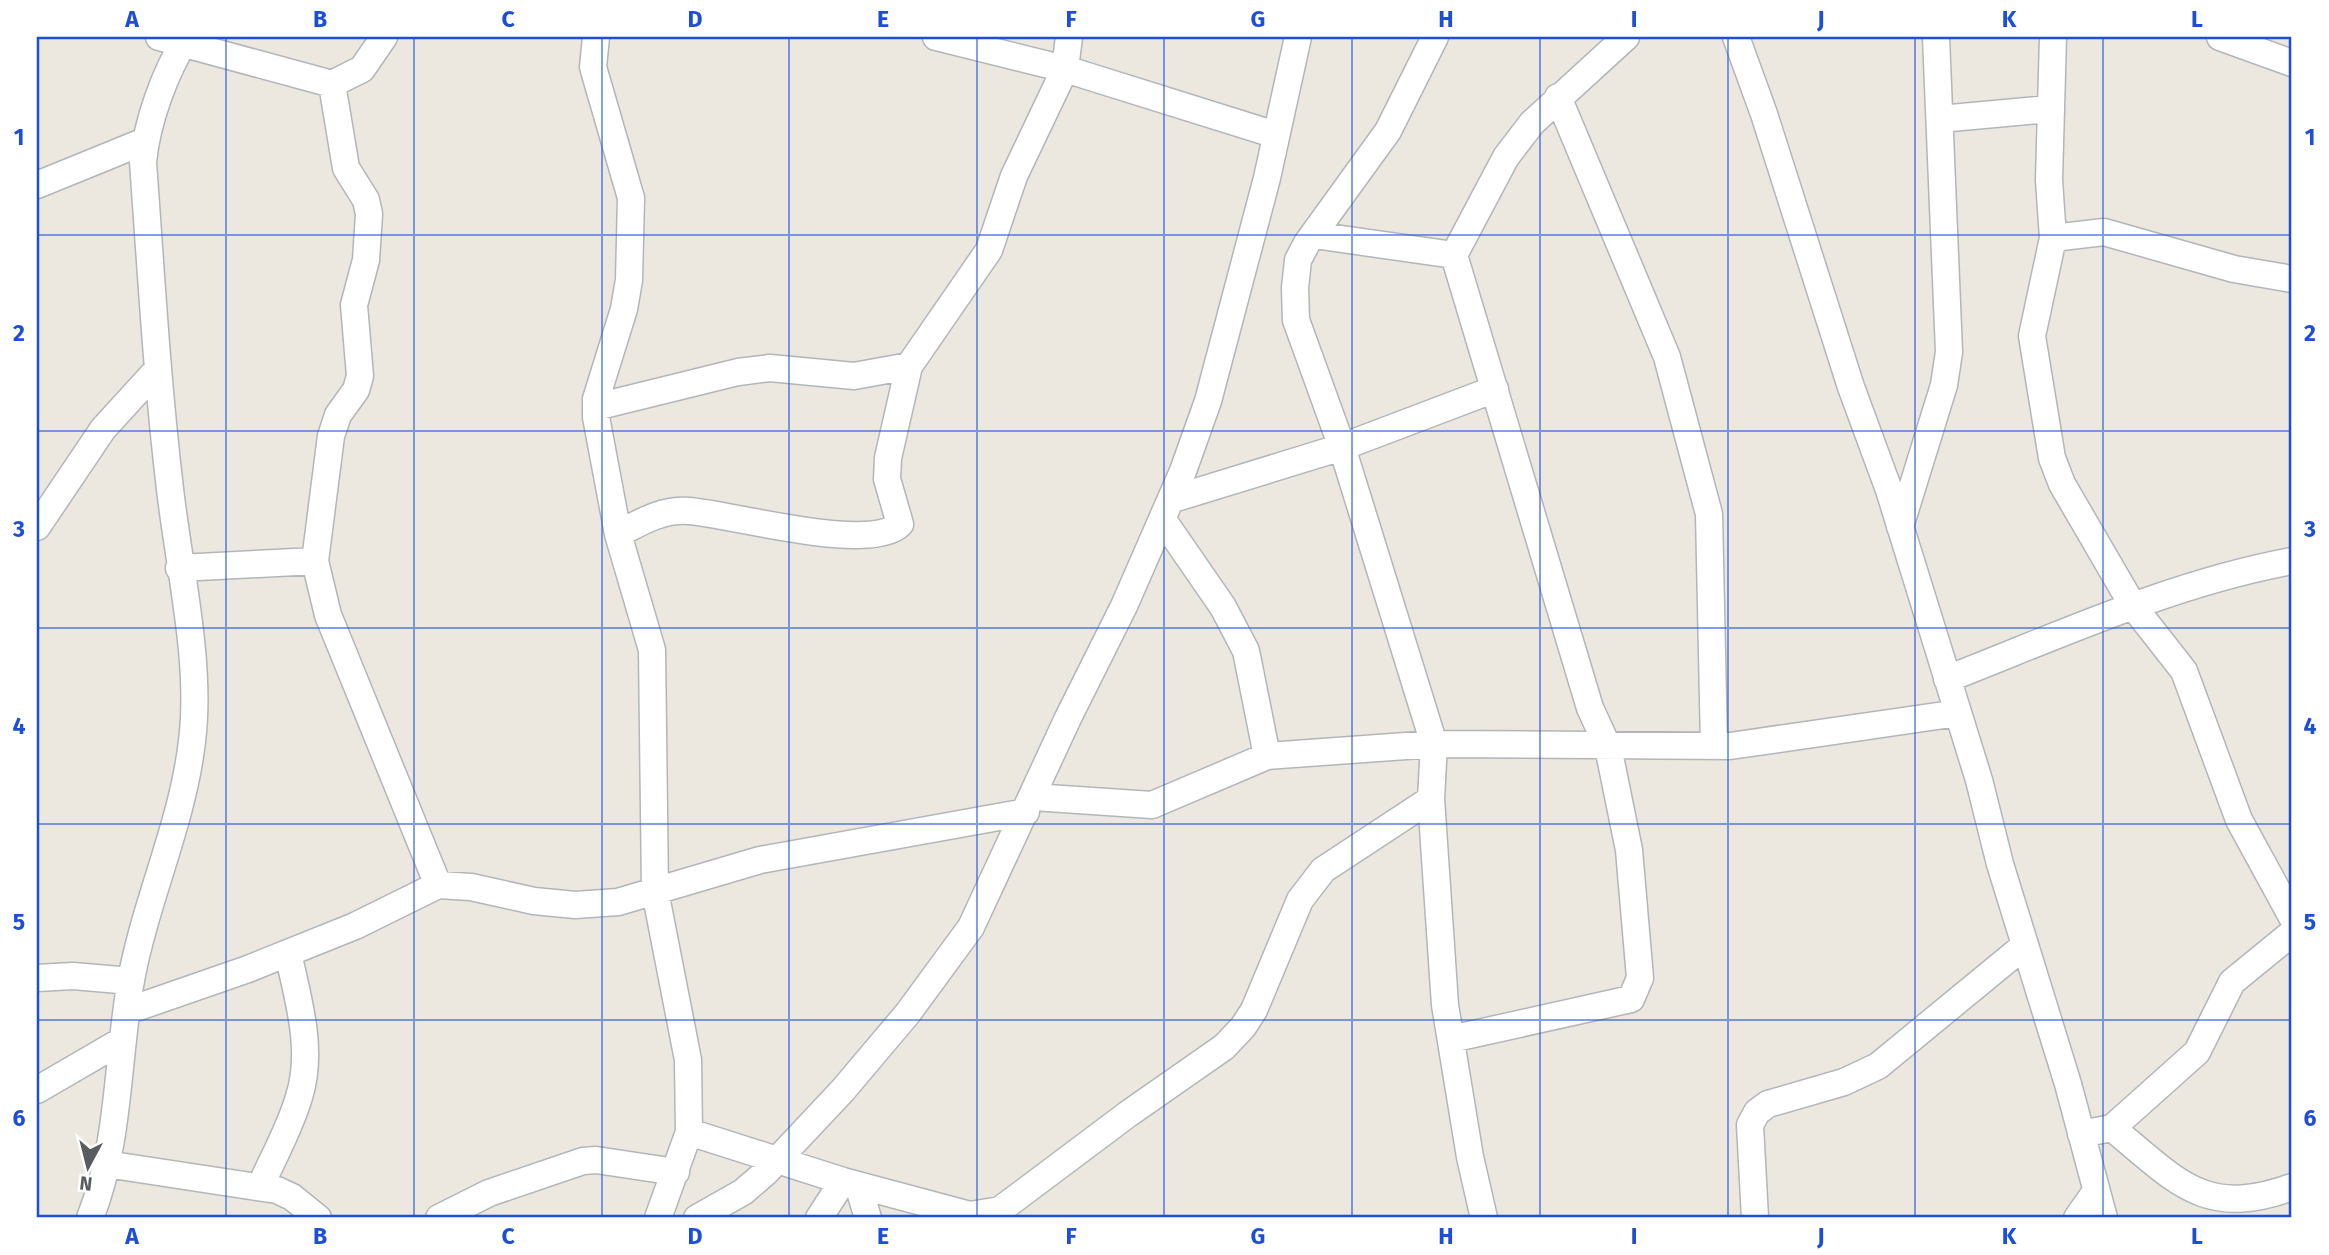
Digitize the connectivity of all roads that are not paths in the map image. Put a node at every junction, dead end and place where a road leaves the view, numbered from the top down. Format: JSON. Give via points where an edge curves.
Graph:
{"nodes":[{"id":1,"x":384,"y":37,"type":"edge"},
{"id":2,"x":596,"y":37,"type":"edge"},
{"id":3,"x":936,"y":37,"type":"edge"},
{"id":4,"x":1069,"y":37,"type":"edge"},
{"id":5,"x":1298,"y":37,"type":"edge"},
{"id":6,"x":1435,"y":37,"type":"edge"},
{"id":7,"x":1626,"y":37,"type":"edge"},
{"id":8,"x":1736,"y":37,"type":"edge"},
{"id":9,"x":1936,"y":37,"type":"edge"},
{"id":10,"x":2053,"y":37,"type":"edge"},
{"id":11,"x":2220,"y":37,"type":"edge"},
{"id":12,"x":176,"y":39,"type":"edge"},
{"id":13,"x":2292,"y":63,"type":"edge"},
{"id":14,"x":1065,"y":69,"type":"junction"},
{"id":15,"x":332,"y":84,"type":"junction"},
{"id":16,"x":1558,"y":97,"type":"junction"},
{"id":17,"x":2049,"y":109,"type":"junction"},
{"id":18,"x":1940,"y":119,"type":"junction"},
{"id":19,"x":1276,"y":135,"type":"junction"},
{"id":20,"x":145,"y":141,"type":"junction"},
{"id":21,"x":37,"y":185,"type":"edge"},
{"id":22,"x":1314,"y":235,"type":"junction"},
{"id":23,"x":2053,"y":238,"type":"junction"},
{"id":24,"x":1454,"y":255,"type":"junction"},
{"id":25,"x":2292,"y":279,"type":"edge"},
{"id":26,"x":909,"y":366,"type":"junction"},
{"id":27,"x":156,"y":371,"type":"junction"},
{"id":28,"x":1495,"y":389,"type":"junction"},
{"id":29,"x":596,"y":407,"type":"junction"},
{"id":30,"x":1342,"y":447,"type":"junction"},
{"id":31,"x":1168,"y":509,"type":"junction"},
{"id":32,"x":37,"y":527,"type":"edge"},
{"id":33,"x":1900,"y":527,"type":"junction"},
{"id":34,"x":618,"y":534,"type":"junction"},
{"id":35,"x":315,"y":561,"type":"junction"},
{"id":36,"x":2292,"y":561,"type":"edge"},
{"id":37,"x":179,"y":568,"type":"junction"},
{"id":38,"x":2133,"y":606,"type":"junction"},
{"id":39,"x":1947,"y":679,"type":"junction"},
{"id":40,"x":1958,"y":713,"type":"junction"},
{"id":41,"x":1434,"y":744,"type":"junction"},
{"id":42,"x":1714,"y":746,"type":"junction"},
{"id":43,"x":1608,"y":747,"type":"junction"},
{"id":44,"x":1267,"y":756,"type":"junction"},
{"id":45,"x":1431,"y":799,"type":"junction"},
{"id":46,"x":1029,"y":805,"type":"junction"},
{"id":47,"x":2281,"y":884,"type":"edge"},
{"id":48,"x":438,"y":885,"type":"junction"},
{"id":49,"x":656,"y":891,"type":"junction"},
{"id":50,"x":2292,"y":916,"type":"edge"},
{"id":51,"x":2292,"y":933,"type":"edge"},
{"id":52,"x":2024,"y":946,"type":"junction"},
{"id":53,"x":288,"y":953,"type":"junction"},
{"id":54,"x":37,"y":978,"type":"edge"},
{"id":55,"x":131,"y":981,"type":"junction"},
{"id":56,"x":127,"y":1011,"type":"junction"},
{"id":57,"x":1451,"y":1039,"type":"junction"},
{"id":58,"x":122,"y":1040,"type":"junction"},
{"id":59,"x":37,"y":1090,"type":"edge"},
{"id":60,"x":2112,"y":1128,"type":"junction"},
{"id":61,"x":689,"y":1132,"type":"junction"},
{"id":62,"x":2081,"y":1134,"type":"junction"},
{"id":63,"x":779,"y":1158,"type":"junction"},
{"id":64,"x":106,"y":1164,"type":"junction"},
{"id":65,"x":676,"y":1172,"type":"junction"},
{"id":66,"x":851,"y":1183,"type":"junction"},
{"id":67,"x":260,"y":1187,"type":"junction"},
{"id":68,"x":2292,"y":1187,"type":"edge"},
{"id":69,"x":2096,"y":1191,"type":"junction"},
{"id":70,"x":986,"y":1217,"type":"edge"},
{"id":71,"x":90,"y":1218,"type":"edge"},
{"id":72,"x":318,"y":1218,"type":"edge"},
{"id":73,"x":439,"y":1218,"type":"edge"},
{"id":74,"x":658,"y":1218,"type":"edge"},
{"id":75,"x":697,"y":1218,"type":"edge"},
{"id":76,"x":818,"y":1218,"type":"edge"},
{"id":77,"x":868,"y":1218,"type":"edge"},
{"id":78,"x":1484,"y":1218,"type":"edge"},
{"id":79,"x":1755,"y":1218,"type":"edge"},
{"id":80,"x":2077,"y":1218,"type":"edge"},
{"id":81,"x":2104,"y":1218,"type":"edge"}],
"edges":[{"from":1,"to":15,"type":"street","via":[[362,69]]},
{"from":2,"to":29,"type":"street","via":[[593,67],[631,198],[629,280]]},
{"from":3,"to":14,"type":"street"},
{"from":4,"to":14,"type":"street"},
{"from":5,"to":19,"type":"street"},
{"from":6,"to":22,"type":"street","via":[[1388,131]]},
{"from":7,"to":16,"type":"street"},
{"from":8,"to":33,"type":"street"},
{"from":9,"to":18,"type":"street"},
{"from":10,"to":17,"type":"street"},
{"from":11,"to":13,"type":"street"},
{"from":12,"to":15,"type":"street"},
{"from":12,"to":20,"type":"street"},
{"from":14,"to":19,"type":"street"},
{"from":14,"to":26,"type":"street","via":[[1014,176],[989,250]]},
{"from":15,"to":35,"type":"street","via":[[346,168],[366,200],[369,214],[366,260],[354,305],[360,376],[331,436]]},
{"from":16,"to":24,"type":"street","via":[[1506,157]]},
{"from":16,"to":42,"type":"street","via":[[1667,357],[1709,514]]},
{"from":17,"to":18,"type":"street"},
{"from":17,"to":23,"type":"street"},
{"from":18,"to":33,"type":"street","via":[[1949,352],[1944,385]]},
{"from":19,"to":31,"type":"street","via":[[1208,401]]},
{"from":20,"to":21,"type":"street"},
{"from":20,"to":27,"type":"street"},
{"from":22,"to":24,"type":"street"},
{"from":22,"to":30,"type":"street","via":[[1298,260],[1296,320]]},
{"from":23,"to":25,"type":"street","via":[[2104,232],[2234,269]]},
{"from":23,"to":38,"type":"street","via":[[2032,336],[2052,458],[2062,484]]},
{"from":24,"to":28,"type":"street"},
{"from":26,"to":29,"type":"street","via":[[854,376],[770,368],[738,372]]},
{"from":26,"to":34,"type":"street","via":[[888,458],[887,479],[900,519],[895,529],[835,535],[688,511],[655,515]]},
{"from":27,"to":32,"type":"street","via":[[103,429]]},
{"from":27,"to":37,"type":"street"},
{"from":28,"to":30,"type":"street"},
{"from":28,"to":43,"type":"street","via":[[1590,708]]},
{"from":29,"to":34,"type":"street"},
{"from":30,"to":31,"type":"street"},
{"from":30,"to":41,"type":"street"},
{"from":31,"to":44,"type":"street","via":[[1247,652]]},
{"from":31,"to":46,"type":"street"},
{"from":33,"to":39,"type":"street"},
{"from":34,"to":49,"type":"street","via":[[654,665]]},
{"from":35,"to":37,"type":"street"},
{"from":35,"to":48,"type":"street","via":[[328,615]]},
{"from":36,"to":38,"type":"street","via":[[2234,571]]},
{"from":37,"to":55,"type":"street","via":[[194,679],[193,739],[185,785]]},
{"from":38,"to":39,"type":"street"},
{"from":38,"to":47,"type":"street","via":[[2184,671],[2239,820]]},
{"from":39,"to":40,"type":"street"},
{"from":40,"to":42,"type":"street"},
{"from":40,"to":52,"type":"street"},
{"from":41,"to":43,"type":"street"},
{"from":41,"to":44,"type":"street"},
{"from":41,"to":45,"type":"street"},
{"from":42,"to":43,"type":"street"},
{"from":43,"to":57,"type":"street","via":[[1629,850],[1640,978],[1632,999]]},
{"from":44,"to":46,"type":"street","via":[[1152,805]]},
{"from":45,"to":57,"type":"street"},
{"from":45,"to":70,"type":"street","via":[[1313,880],[1300,900],[1254,1010],[1224,1047]]},
{"from":46,"to":49,"type":"street","via":[[760,860]]},
{"from":46,"to":63,"type":"street","via":[[971,928],[908,1013]]},
{"from":47,"to":50,"type":"street"},
{"from":48,"to":49,"type":"street","via":[[575,905],[618,902]]},
{"from":48,"to":53,"type":"street"},
{"from":49,"to":61,"type":"street","via":[[688,1060]]},
{"from":51,"to":60,"type":"street","via":[[2232,982],[2197,1052]]},
{"from":52,"to":62,"type":"street"},
{"from":52,"to":79,"type":"street","via":[[1878,1066],[1756,1112],[1750,1125]]},
{"from":53,"to":56,"type":"street"},
{"from":53,"to":67,"type":"street","via":[[305,1040],[303,1075],[299,1097]]},
{"from":54,"to":55,"type":"street"},
{"from":55,"to":56,"type":"street"},
{"from":56,"to":58,"type":"street"},
{"from":57,"to":78,"type":"street"},
{"from":58,"to":59,"type":"street"},
{"from":58,"to":64,"type":"street"},
{"from":60,"to":62,"type":"street"},
{"from":60,"to":68,"type":"street","via":[[2172,1176],[2221,1201],[2259,1199]]},
{"from":61,"to":63,"type":"street"},
{"from":61,"to":65,"type":"street"},
{"from":62,"to":69,"type":"street"},
{"from":63,"to":66,"type":"street"},
{"from":63,"to":75,"type":"street","via":[[743,1192]]},
{"from":64,"to":67,"type":"street"},
{"from":64,"to":71,"type":"street"},
{"from":65,"to":73,"type":"street","via":[[583,1161],[489,1193]]},
{"from":65,"to":74,"type":"street"},
{"from":66,"to":70,"type":"street"},
{"from":66,"to":76,"type":"street"},
{"from":66,"to":77,"type":"street"},
{"from":67,"to":72,"type":"street","via":[[292,1197]]},
{"from":69,"to":80,"type":"street"},
{"from":69,"to":81,"type":"street"}]}
